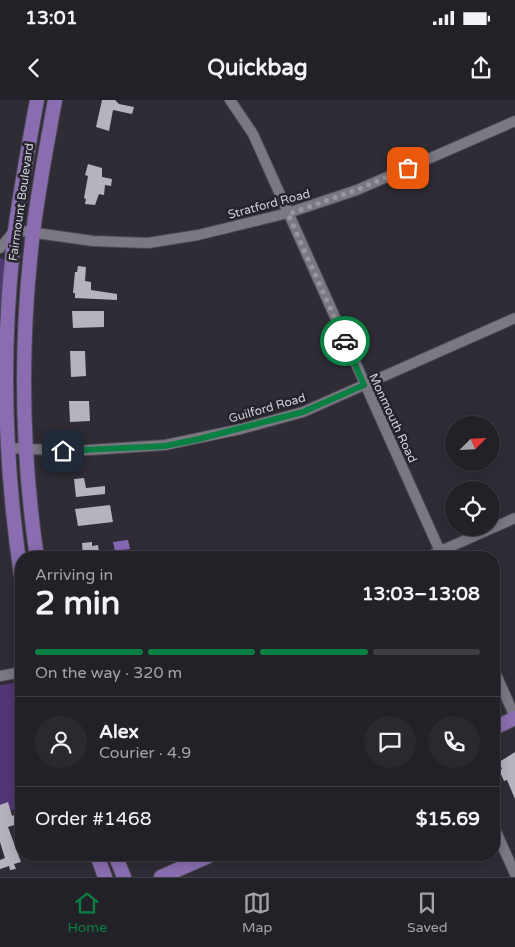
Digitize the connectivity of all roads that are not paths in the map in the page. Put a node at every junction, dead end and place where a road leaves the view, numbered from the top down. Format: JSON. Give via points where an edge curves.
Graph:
{"nodes":[{"id":1,"x":37,"y":100,"type":"edge"},
{"id":2,"x":55,"y":100,"type":"edge"},
{"id":3,"x":230,"y":100,"type":"edge"},
{"id":4,"x":515,"y":121,"type":"edge"},
{"id":5,"x":288,"y":214,"type":"junction"},
{"id":6,"x":15,"y":230,"type":"junction"},
{"id":7,"x":33,"y":233,"type":"junction"},
{"id":8,"x":0,"y":248,"type":"edge"},
{"id":9,"x":515,"y":318,"type":"edge"},
{"id":10,"x":3,"y":349,"type":"edge"},
{"id":11,"x":23,"y":366,"type":"junction"},
{"id":12,"x":364,"y":385,"type":"junction"},
{"id":13,"x":8,"y":448,"type":"junction"},
{"id":14,"x":26,"y":449,"type":"junction"},
{"id":15,"x":515,"y":518,"type":"edge"},
{"id":16,"x":18,"y":551,"type":"edge"},
{"id":17,"x":36,"y":551,"type":"edge"},
{"id":18,"x":441,"y":551,"type":"edge"},
{"id":19,"x":448,"y":551,"type":"edge"},
{"id":20,"x":15,"y":673,"type":"edge"},
{"id":21,"x":0,"y":676,"type":"edge"},
{"id":22,"x":500,"y":684,"type":"edge"},
{"id":23,"x":515,"y":718,"type":"edge"},
{"id":24,"x":500,"y":725,"type":"edge"},
{"id":25,"x":500,"y":840,"type":"edge"},
{"id":26,"x":99,"y":861,"type":"edge"},
{"id":27,"x":117,"y":861,"type":"edge"},
{"id":28,"x":197,"y":861,"type":"edge"},
{"id":29,"x":515,"y":874,"type":"edge"},
{"id":30,"x":104,"y":877,"type":"edge"},
{"id":31,"x":124,"y":877,"type":"edge"},
{"id":32,"x":161,"y":877,"type":"edge"}],
"edges":[{"from":1,"to":6,"type":"main road","name":"Fairmount Boulevard"},
{"from":2,"to":7,"type":"main road","name":"Fairmount Boulevard"},
{"from":3,"to":5,"type":"street","name":"Monmouth Road","via":[[253,134]]},
{"from":4,"to":5,"type":"street","name":"Stratford Road","via":[[359,189]]},
{"from":5,"to":7,"type":"street","name":"Stratford Road","via":[[148,243],[93,241]]},
{"from":5,"to":12,"type":"street","name":"Monmouth Road"},
{"from":6,"to":7,"type":"street","name":"Stratford Road"},
{"from":6,"to":8,"type":"street"},
{"from":6,"to":10,"type":"main road","name":"Fairmount Boulevard"},
{"from":7,"to":11,"type":"main road","name":"Fairmount Boulevard"},
{"from":9,"to":12,"type":"street","name":"Guilford Road"},
{"from":10,"to":11,"type":"main road"},
{"from":10,"to":13,"type":"main road","name":"Fairmount Boulevard"},
{"from":11,"to":14,"type":"main road","name":"Fairmount Boulevard"},
{"from":12,"to":14,"type":"street","name":"Guilford Road","via":[[303,412],[165,446],[101,450]]},
{"from":12,"to":18,"type":"street","name":"Monmouth Road"},
{"from":13,"to":14,"type":"street","name":"Guilford Road"},
{"from":13,"to":16,"type":"main road","name":"Fairmount Boulevard"},
{"from":14,"to":17,"type":"main road","name":"Fairmount Boulevard"},
{"from":15,"to":19,"type":"street"},
{"from":20,"to":21,"type":"street"},
{"from":22,"to":23,"type":"street"},
{"from":23,"to":24,"type":"main road"},
{"from":25,"to":29,"type":"street"},
{"from":26,"to":30,"type":"main road"},
{"from":27,"to":31,"type":"main road"},
{"from":28,"to":32,"type":"main road"}]}
